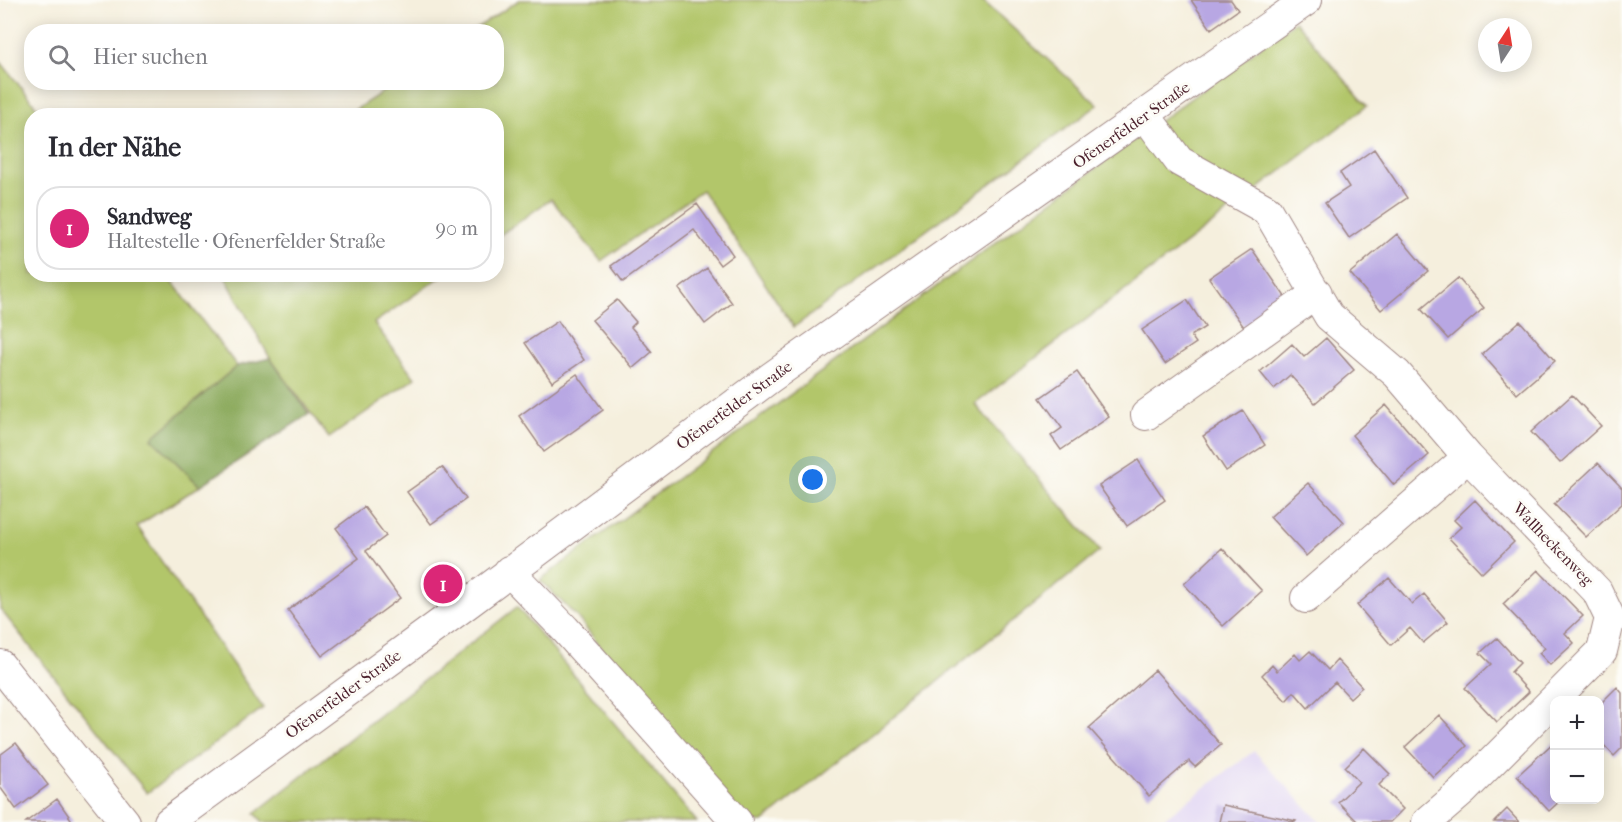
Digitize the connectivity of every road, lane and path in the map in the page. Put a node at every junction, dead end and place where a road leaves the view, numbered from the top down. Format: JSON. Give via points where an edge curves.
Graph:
{"nodes":[{"id":1,"x":1307,"y":0,"type":"edge"},
{"id":2,"x":1145,"y":115,"type":"junction"},
{"id":3,"x":1317,"y":293,"type":"junction"},
{"id":4,"x":1146,"y":416,"type":"dead end"},
{"id":5,"x":1468,"y":457,"type":"junction"},
{"id":6,"x":509,"y":571,"type":"junction"},
{"id":7,"x":1306,"y":598,"type":"dead end"},
{"id":8,"x":0,"y":665,"type":"edge"},
{"id":9,"x":125,"y":822,"type":"edge"},
{"id":10,"x":169,"y":822,"type":"edge"},
{"id":11,"x":737,"y":822,"type":"edge"},
{"id":12,"x":1427,"y":822,"type":"edge"}],
"edges":[{"from":1,"to":2,"type":"street","name":"Ofenerfelder Straße"},
{"from":2,"to":3,"type":"street","name":"Wallheckenweg","via":[[1179,161],[1267,210]]},
{"from":2,"to":6,"type":"street","name":"Ofenerfelder Straße","via":[[770,378]]},
{"from":3,"to":4,"type":"street"},
{"from":3,"to":5,"type":"street","name":"Wallheckenweg","via":[[1329,316],[1397,374]]},
{"from":5,"to":7,"type":"street"},
{"from":5,"to":12,"type":"street","name":"Wallheckenweg","via":[[1597,591],[1610,618],[1602,651]]},
{"from":6,"to":10,"type":"street","name":"Ofenerfelder Straße"},
{"from":6,"to":11,"type":"street"},
{"from":8,"to":9,"type":"street"}]}
